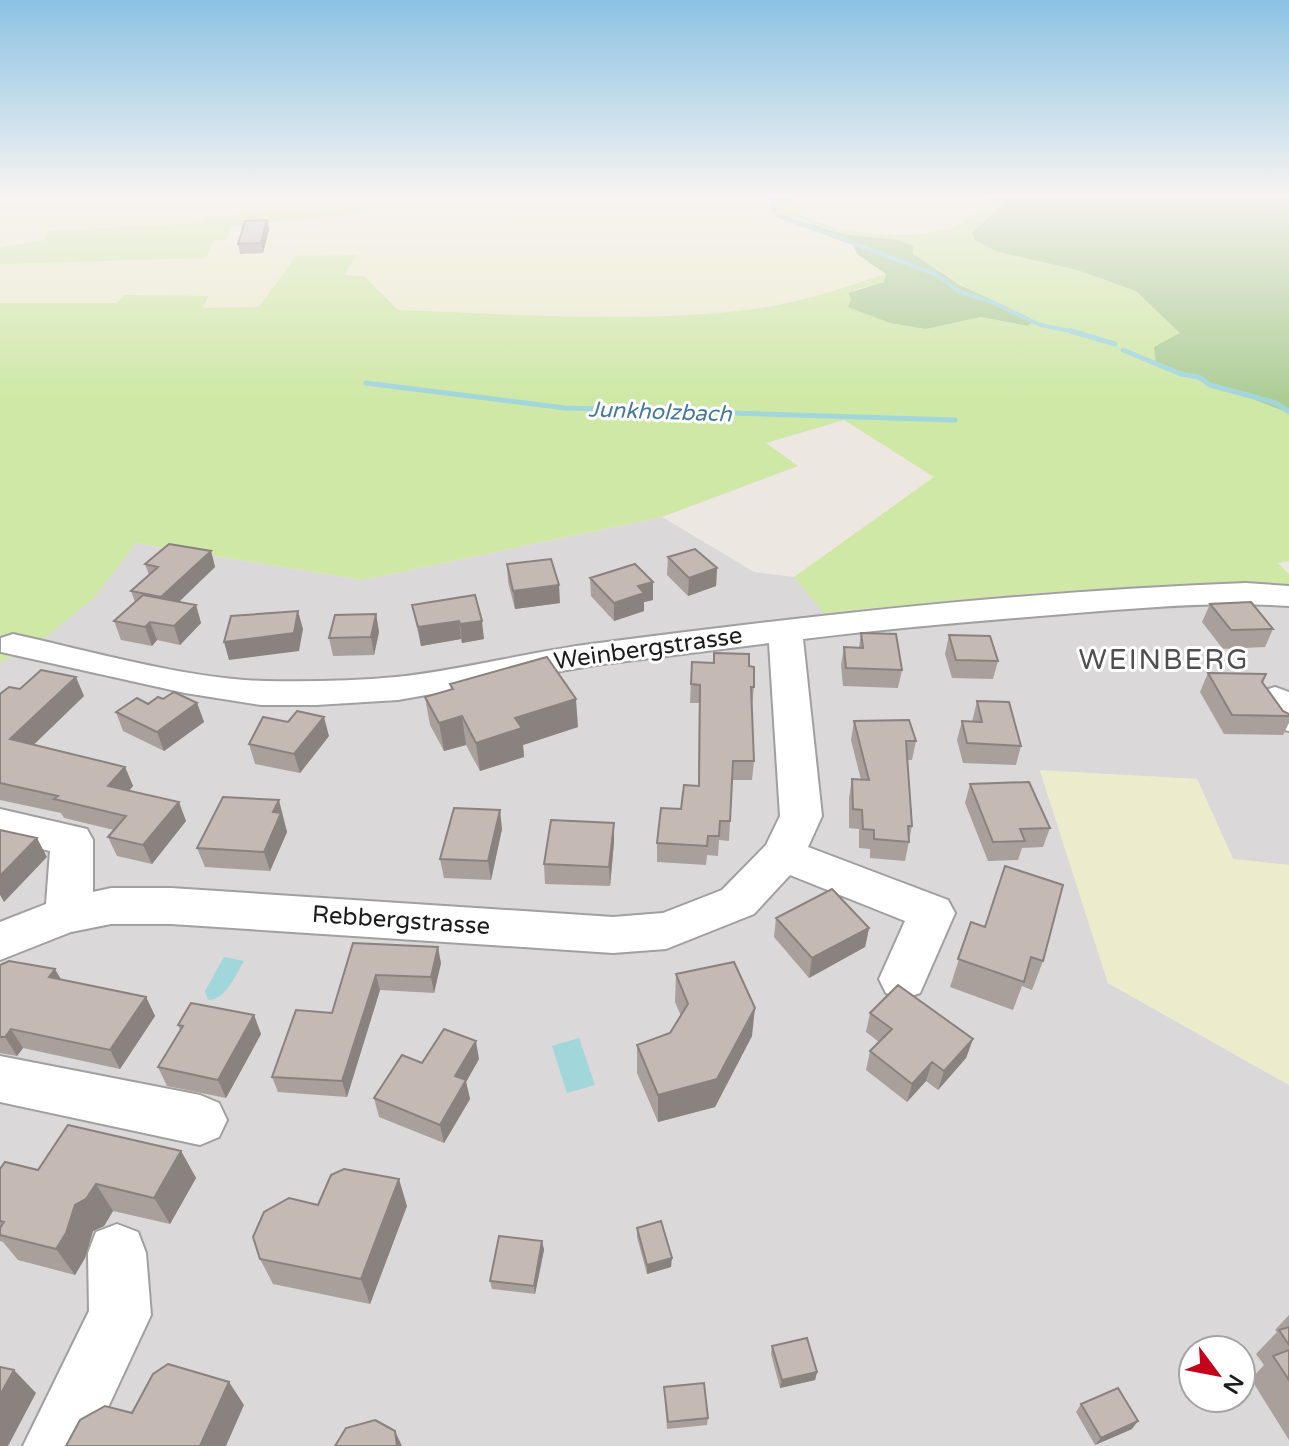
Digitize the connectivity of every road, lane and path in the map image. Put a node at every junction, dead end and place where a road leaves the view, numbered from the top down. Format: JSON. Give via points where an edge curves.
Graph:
{"nodes":[{"id":1,"x":1289,"y":596,"type":"edge"},
{"id":2,"x":785,"y":629,"type":"junction"},
{"id":3,"x":17,"y":655,"type":"edge"},
{"id":4,"x":0,"y":824,"type":"edge"},
{"id":5,"x":783,"y":855,"type":"junction"},
{"id":6,"x":64,"y":916,"type":"junction"},
{"id":7,"x":0,"y":941,"type":"edge"},
{"id":8,"x":903,"y":979,"type":"dead end"},
{"id":9,"x":0,"y":1079,"type":"edge"},
{"id":10,"x":200,"y":1120,"type":"dead end"},
{"id":11,"x":117,"y":1253,"type":"dead end"},
{"id":12,"x":56,"y":1446,"type":"edge"}],
"edges":[{"from":1,"to":2,"type":"street","name":"Weinbergstrasse","via":[[1159,596]]},
{"from":2,"to":3,"type":"street","name":"Weinbergstrasse","via":[[398,688],[316,693],[261,693]]},
{"from":2,"to":5,"type":"street","name":"Rebbergstrasse","via":[[801,816]]},
{"from":4,"to":6,"type":"street","via":[[72,840],[71,898]]},
{"from":5,"to":6,"type":"street","name":"Rebbergstrasse","via":[[738,902],[666,931],[613,935],[171,906],[111,906]]},
{"from":5,"to":8,"type":"street","via":[[938,899]]},
{"from":6,"to":7,"type":"street","name":"Rebbergstrasse"},
{"from":9,"to":10,"type":"street"},
{"from":11,"to":12,"type":"street","via":[[120,1315]]}]}
